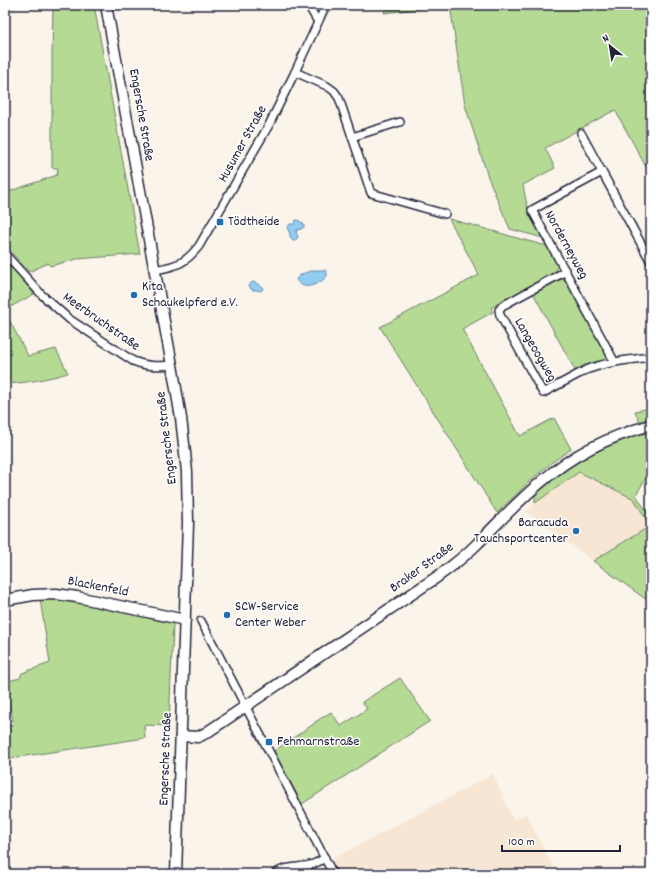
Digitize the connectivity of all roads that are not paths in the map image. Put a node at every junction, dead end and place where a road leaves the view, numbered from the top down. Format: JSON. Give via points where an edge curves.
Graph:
{"nodes":[{"id":1,"x":106,"y":5,"type":"edge"},
{"id":2,"x":308,"y":5,"type":"edge"},
{"id":3,"x":326,"y":5,"type":"edge"},
{"id":4,"x":318,"y":22,"type":"junction"},
{"id":5,"x":295,"y":72,"type":"junction"},
{"id":6,"x":400,"y":122,"type":"dead end"},
{"id":7,"x":581,"y":133,"type":"dead end"},
{"id":8,"x":352,"y":137,"type":"junction"},
{"id":9,"x":602,"y":172,"type":"junction"},
{"id":10,"x":445,"y":214,"type":"dead end"},
{"id":11,"x":5,"y":254,"type":"edge"},
{"id":12,"x":651,"y":262,"type":"edge"},
{"id":13,"x":155,"y":270,"type":"junction"},
{"id":14,"x":566,"y":271,"type":"junction"},
{"id":15,"x":651,"y":357,"type":"edge"},
{"id":16,"x":613,"y":362,"type":"junction"},
{"id":17,"x":172,"y":365,"type":"junction"},
{"id":18,"x":651,"y":425,"type":"edge"},
{"id":19,"x":5,"y":600,"type":"edge"},
{"id":20,"x":185,"y":620,"type":"junction"},
{"id":21,"x":201,"y":621,"type":"dead end"},
{"id":22,"x":245,"y":707,"type":"junction"},
{"id":23,"x":181,"y":736,"type":"junction"},
{"id":24,"x":325,"y":858,"type":"junction"},
{"id":25,"x":176,"y":874,"type":"edge"},
{"id":26,"x":275,"y":874,"type":"edge"},
{"id":27,"x":333,"y":874,"type":"edge"}],
"edges":[{"from":1,"to":13,"type":"main road","name":"Engersche Straße"},
{"from":2,"to":4,"type":"street"},
{"from":3,"to":4,"type":"street","name":"Husumer Straße"},
{"from":4,"to":5,"type":"street","name":"Husumer Straße"},
{"from":5,"to":8,"type":"street","via":[[334,91],[339,98]]},
{"from":5,"to":13,"type":"street","name":"Husumer Straße","via":[[269,125],[199,246],[179,264]]},
{"from":6,"to":8,"type":"street"},
{"from":7,"to":9,"type":"street"},
{"from":8,"to":10,"type":"street","via":[[371,193]]},
{"from":9,"to":12,"type":"street"},
{"from":9,"to":14,"type":"street","name":"Norderneyweg","via":[[532,210]]},
{"from":11,"to":17,"type":"street","name":"Meerbruchstraße","via":[[42,295],[69,318],[133,361],[154,366]]},
{"from":13,"to":17,"type":"main road","name":"Engersche Straße"},
{"from":14,"to":16,"type":"street","name":"Norderneyweg"},
{"from":14,"to":16,"type":"street","name":"Langeoogweg","via":[[502,306],[499,310],[500,315],[543,393],[592,367]]},
{"from":15,"to":16,"type":"street","name":"Langeoogweg"},
{"from":17,"to":20,"type":"main road","name":"Engersche Straße","via":[[187,472]]},
{"from":18,"to":22,"type":"main road","name":"Braker Straße","via":[[610,438],[569,460],[541,482],[476,545],[425,586]]},
{"from":19,"to":20,"type":"main road","name":"Blackenfeld","via":[[56,594]]},
{"from":20,"to":23,"type":"main road","name":"Engersche Straße"},
{"from":21,"to":22,"type":"street"},
{"from":22,"to":23,"type":"main road","name":"Braker Straße","via":[[202,736]]},
{"from":22,"to":24,"type":"street"},
{"from":23,"to":25,"type":"main road","name":"Engersche Straße"},
{"from":24,"to":26,"type":"street","via":[[318,863],[280,870]]},
{"from":24,"to":27,"type":"street"}]}
